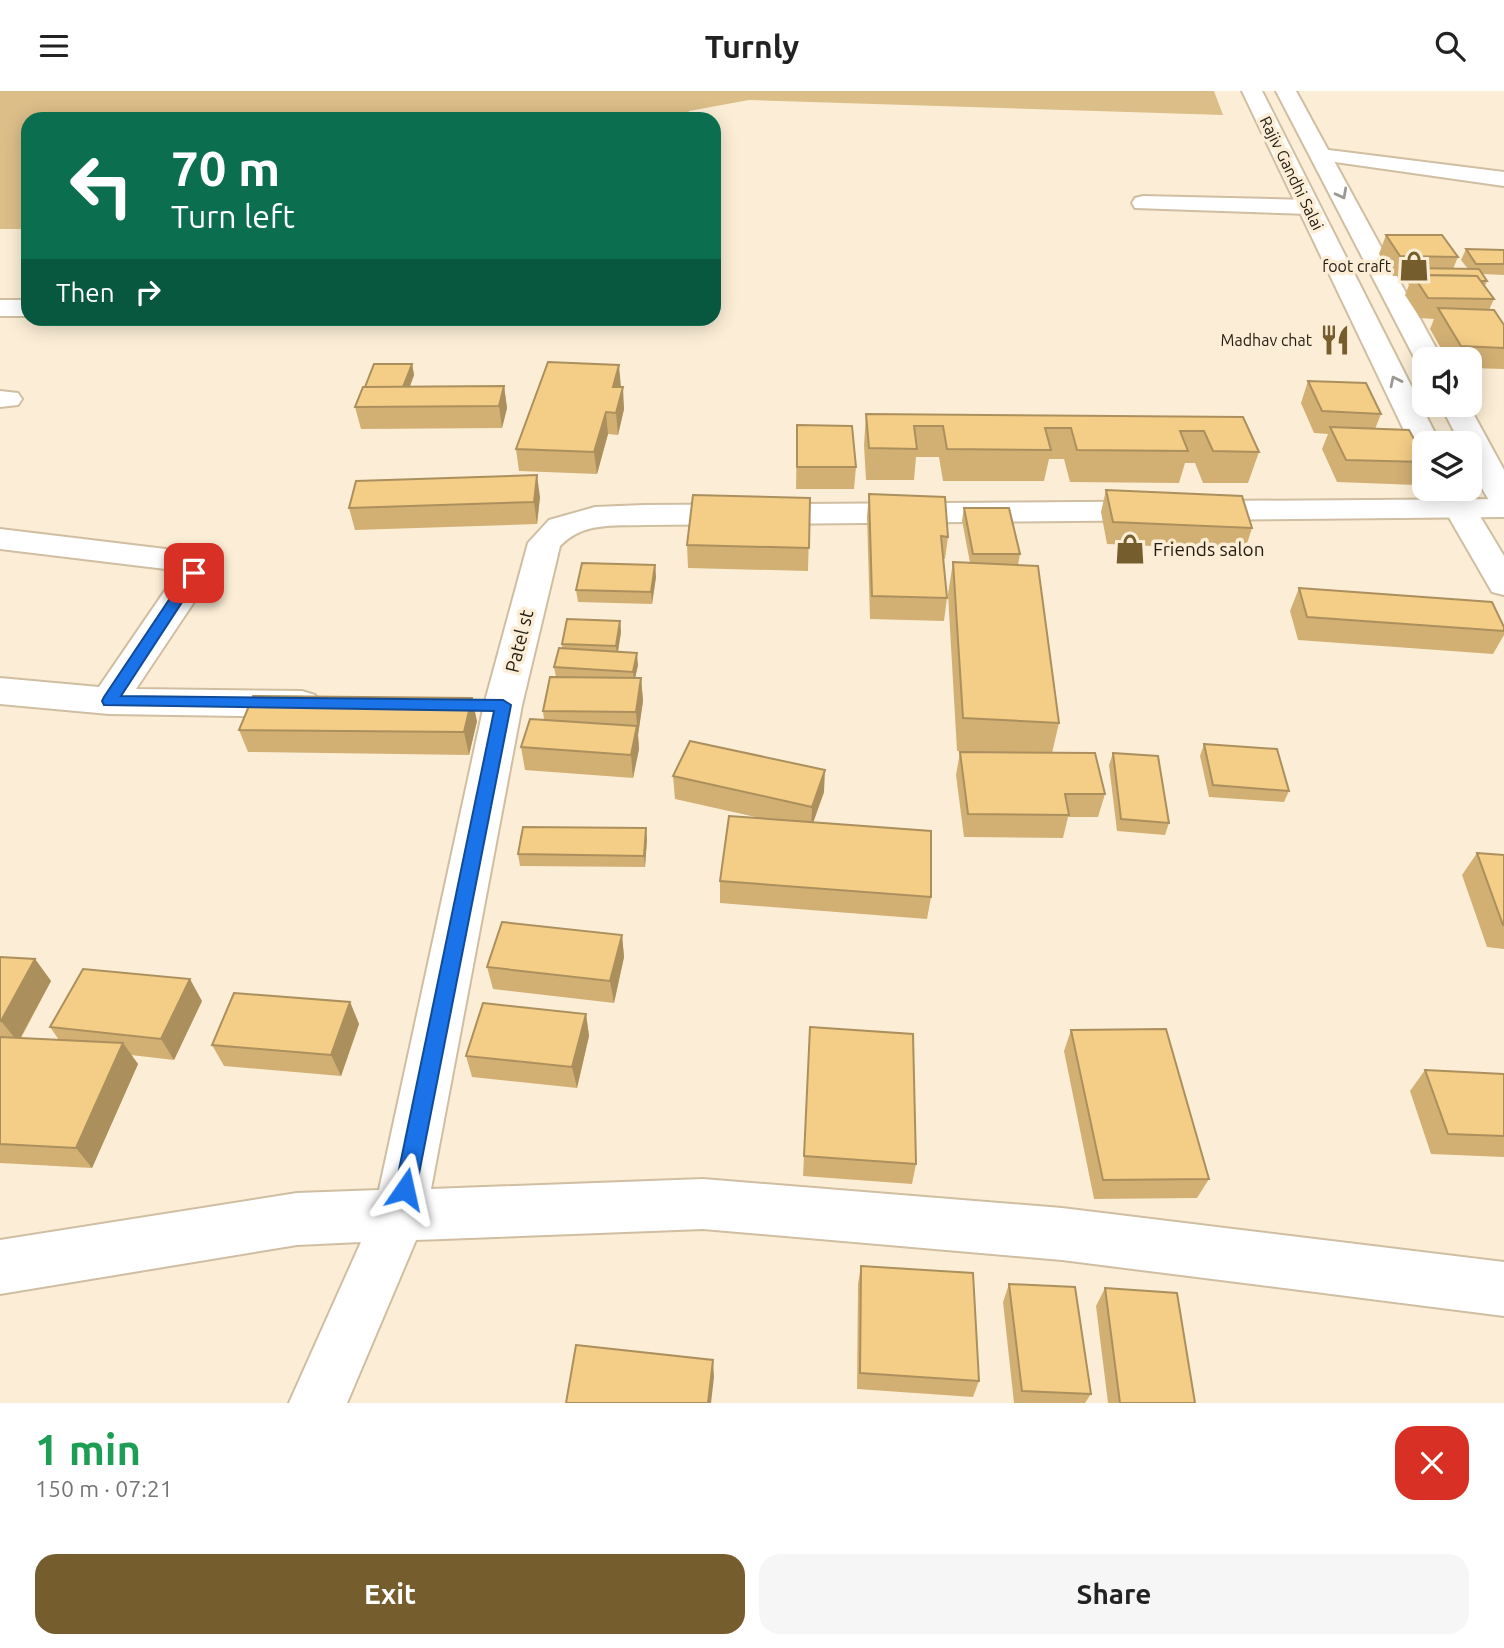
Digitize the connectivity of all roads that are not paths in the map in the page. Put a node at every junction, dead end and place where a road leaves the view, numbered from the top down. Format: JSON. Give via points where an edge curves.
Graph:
{"nodes":[{"id":1,"x":1252,"y":91,"type":"edge"},
{"id":2,"x":1286,"y":91,"type":"edge"},
{"id":3,"x":1321,"y":155,"type":"junction"},
{"id":4,"x":1504,"y":179,"type":"edge"},
{"id":5,"x":1143,"y":203,"type":"dead end"},
{"id":6,"x":1309,"y":207,"type":"junction"},
{"id":7,"x":0,"y":308,"type":"edge"},
{"id":8,"x":21,"y":308,"type":"edge"},
{"id":9,"x":1423,"y":347,"type":"edge"},
{"id":10,"x":1461,"y":417,"type":"edge"},
{"id":11,"x":1419,"y":431,"type":"edge"},
{"id":12,"x":1412,"y":499,"type":"edge"},
{"id":13,"x":1504,"y":499,"type":"edge"},
{"id":14,"x":1454,"y":501,"type":"edge"},
{"id":15,"x":1468,"y":501,"type":"edge"},
{"id":16,"x":1504,"y":508,"type":"edge"},
{"id":17,"x":0,"y":539,"type":"edge"},
{"id":18,"x":1504,"y":584,"type":"edge"},
{"id":19,"x":0,"y":691,"type":"edge"},
{"id":20,"x":109,"y":701,"type":"junction"},
{"id":21,"x":337,"y":704,"type":"edge"},
{"id":22,"x":400,"y":1216,"type":"junction"},
{"id":23,"x":3,"y":1264,"type":"edge"},
{"id":24,"x":1504,"y":1289,"type":"edge"},
{"id":25,"x":318,"y":1403,"type":"edge"}],
"edges":[{"from":1,"to":6,"type":"street","name":"Rajiv Gandhi Salai"},
{"from":2,"to":3,"type":"street","name":"Rajiv Gandhi Salai"},
{"from":3,"to":4,"type":"street"},
{"from":3,"to":9,"type":"street","name":"Rajiv Gandhi Salai","one_way":true},
{"from":5,"to":6,"type":"street"},
{"from":11,"to":6,"type":"street","name":"Rajiv Gandhi Salai","one_way":true},
{"from":7,"to":8,"type":"street"},
{"from":10,"to":13,"type":"street"},
{"from":12,"to":22,"type":"street","name":"Patel st","via":[[644,515],[595,517],[560,527],[544,543],[489,705]]},
{"from":14,"to":18,"type":"street"},
{"from":15,"to":16,"type":"street","name":"Patel st"},
{"from":17,"to":20,"type":"street","via":[[182,561],[191,566],[194,573],[187,587]]},
{"from":19,"to":20,"type":"street"},
{"from":20,"to":21,"type":"street"},
{"from":22,"to":23,"type":"street","via":[[297,1219]]},
{"from":22,"to":24,"type":"street","via":[[703,1204],[1062,1234]]},
{"from":22,"to":25,"type":"street","name":"Patel st"}]}
